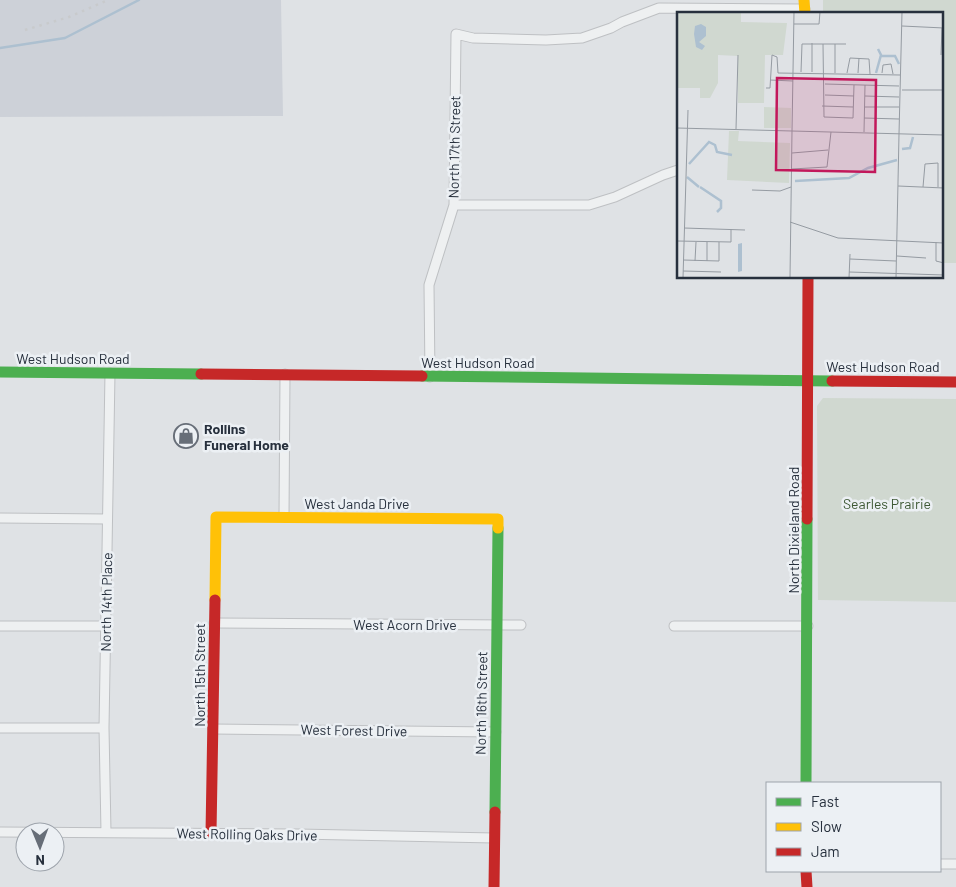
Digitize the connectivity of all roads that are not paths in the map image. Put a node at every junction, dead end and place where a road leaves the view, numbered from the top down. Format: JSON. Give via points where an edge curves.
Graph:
{"nodes":[{"id":1,"x":805,"y":7,"type":"edge"},
{"id":2,"x":677,"y":170,"type":"edge"},
{"id":3,"x":454,"y":205,"type":"junction"},
{"id":4,"x":808,"y":279,"type":"edge"},
{"id":5,"x":0,"y":372,"type":"edge"},
{"id":6,"x":110,"y":373,"type":"junction"},
{"id":7,"x":285,"y":374,"type":"junction"},
{"id":8,"x":430,"y":377,"type":"junction"},
{"id":9,"x":807,"y":380,"type":"junction"},
{"id":10,"x":956,"y":382,"type":"edge"},
{"id":11,"x":216,"y":516,"type":"joint"},
{"id":12,"x":284,"y":517,"type":"junction"},
{"id":13,"x":0,"y":518,"type":"edge"},
{"id":14,"x":107,"y":519,"type":"junction"},
{"id":15,"x":498,"y":519,"type":"joint"},
{"id":16,"x":214,"y":623,"type":"junction"},
{"id":17,"x":498,"y":625,"type":"junction"},
{"id":18,"x":521,"y":625,"type":"dead end"},
{"id":19,"x":0,"y":626,"type":"edge"},
{"id":20,"x":106,"y":626,"type":"junction"},
{"id":21,"x":674,"y":626,"type":"dead end"},
{"id":22,"x":808,"y":626,"type":"junction"},
{"id":23,"x":0,"y":728,"type":"edge"},
{"id":24,"x":104,"y":728,"type":"junction"},
{"id":25,"x":213,"y":729,"type":"junction"},
{"id":26,"x":496,"y":732,"type":"junction"},
{"id":27,"x":806,"y":782,"type":"edge"},
{"id":28,"x":0,"y":832,"type":"edge"},
{"id":29,"x":106,"y":832,"type":"junction"},
{"id":30,"x":211,"y":833,"type":"junction"},
{"id":31,"x":494,"y":838,"type":"junction"},
{"id":32,"x":941,"y":864,"type":"edge"},
{"id":33,"x":956,"y":864,"type":"edge"},
{"id":34,"x":806,"y":872,"type":"edge"},
{"id":35,"x":494,"y":887,"type":"edge"},
{"id":36,"x":808,"y":887,"type":"edge"}],
"edges":[{"from":1,"to":3,"type":"street","name":"North 17th Street","via":[[659,8],[582,38],[473,38],[456,34]]},
{"from":2,"to":3,"type":"street","via":[[589,205]]},
{"from":3,"to":8,"type":"street","name":"North 17th Street","via":[[429,285]]},
{"from":4,"to":9,"type":"main road","name":"North Dixieland Road"},
{"from":5,"to":6,"type":"main road","name":"West Hudson Road"},
{"from":6,"to":7,"type":"main road","name":"West Hudson Road"},
{"from":6,"to":14,"type":"street","name":"North 14th Place"},
{"from":7,"to":8,"type":"main road","name":"West Hudson Road"},
{"from":7,"to":12,"type":"street"},
{"from":8,"to":9,"type":"main road","name":"West Hudson Road"},
{"from":9,"to":10,"type":"main road","name":"West Hudson Road"},
{"from":9,"to":22,"type":"main road","name":"North Dixieland Road"},
{"from":11,"to":12,"type":"main road","name":"West Janda Drive"},
{"from":11,"to":16,"type":"main road","name":"North 15th Street"},
{"from":12,"to":15,"type":"main road","name":"West Janda Drive"},
{"from":13,"to":14,"type":"street"},
{"from":14,"to":20,"type":"street","name":"North 14th Place"},
{"from":15,"to":17,"type":"main road","name":"North 16th Street"},
{"from":16,"to":17,"type":"street","name":"West Acorn Drive"},
{"from":16,"to":25,"type":"main road","name":"North 15th Street"},
{"from":17,"to":18,"type":"street","name":"West Acorn Drive"},
{"from":17,"to":26,"type":"main road","name":"North 16th Street"},
{"from":19,"to":20,"type":"street"},
{"from":20,"to":24,"type":"street","name":"North 14th Place"},
{"from":21,"to":22,"type":"street"},
{"from":22,"to":27,"type":"main road","name":"North Dixieland Road"},
{"from":23,"to":24,"type":"street"},
{"from":24,"to":29,"type":"street","name":"North 14th Place"},
{"from":25,"to":26,"type":"street","name":"West Forest Drive"},
{"from":25,"to":30,"type":"main road","name":"North 15th Street"},
{"from":26,"to":31,"type":"main road","name":"North 16th Street"},
{"from":28,"to":29,"type":"street","name":"West Rolling Oaks Drive"},
{"from":29,"to":30,"type":"street","name":"West Rolling Oaks Drive"},
{"from":30,"to":31,"type":"street","name":"West Rolling Oaks Drive"},
{"from":31,"to":35,"type":"main road","name":"North 16th Street"},
{"from":32,"to":33,"type":"street"},
{"from":34,"to":36,"type":"main road"}]}
